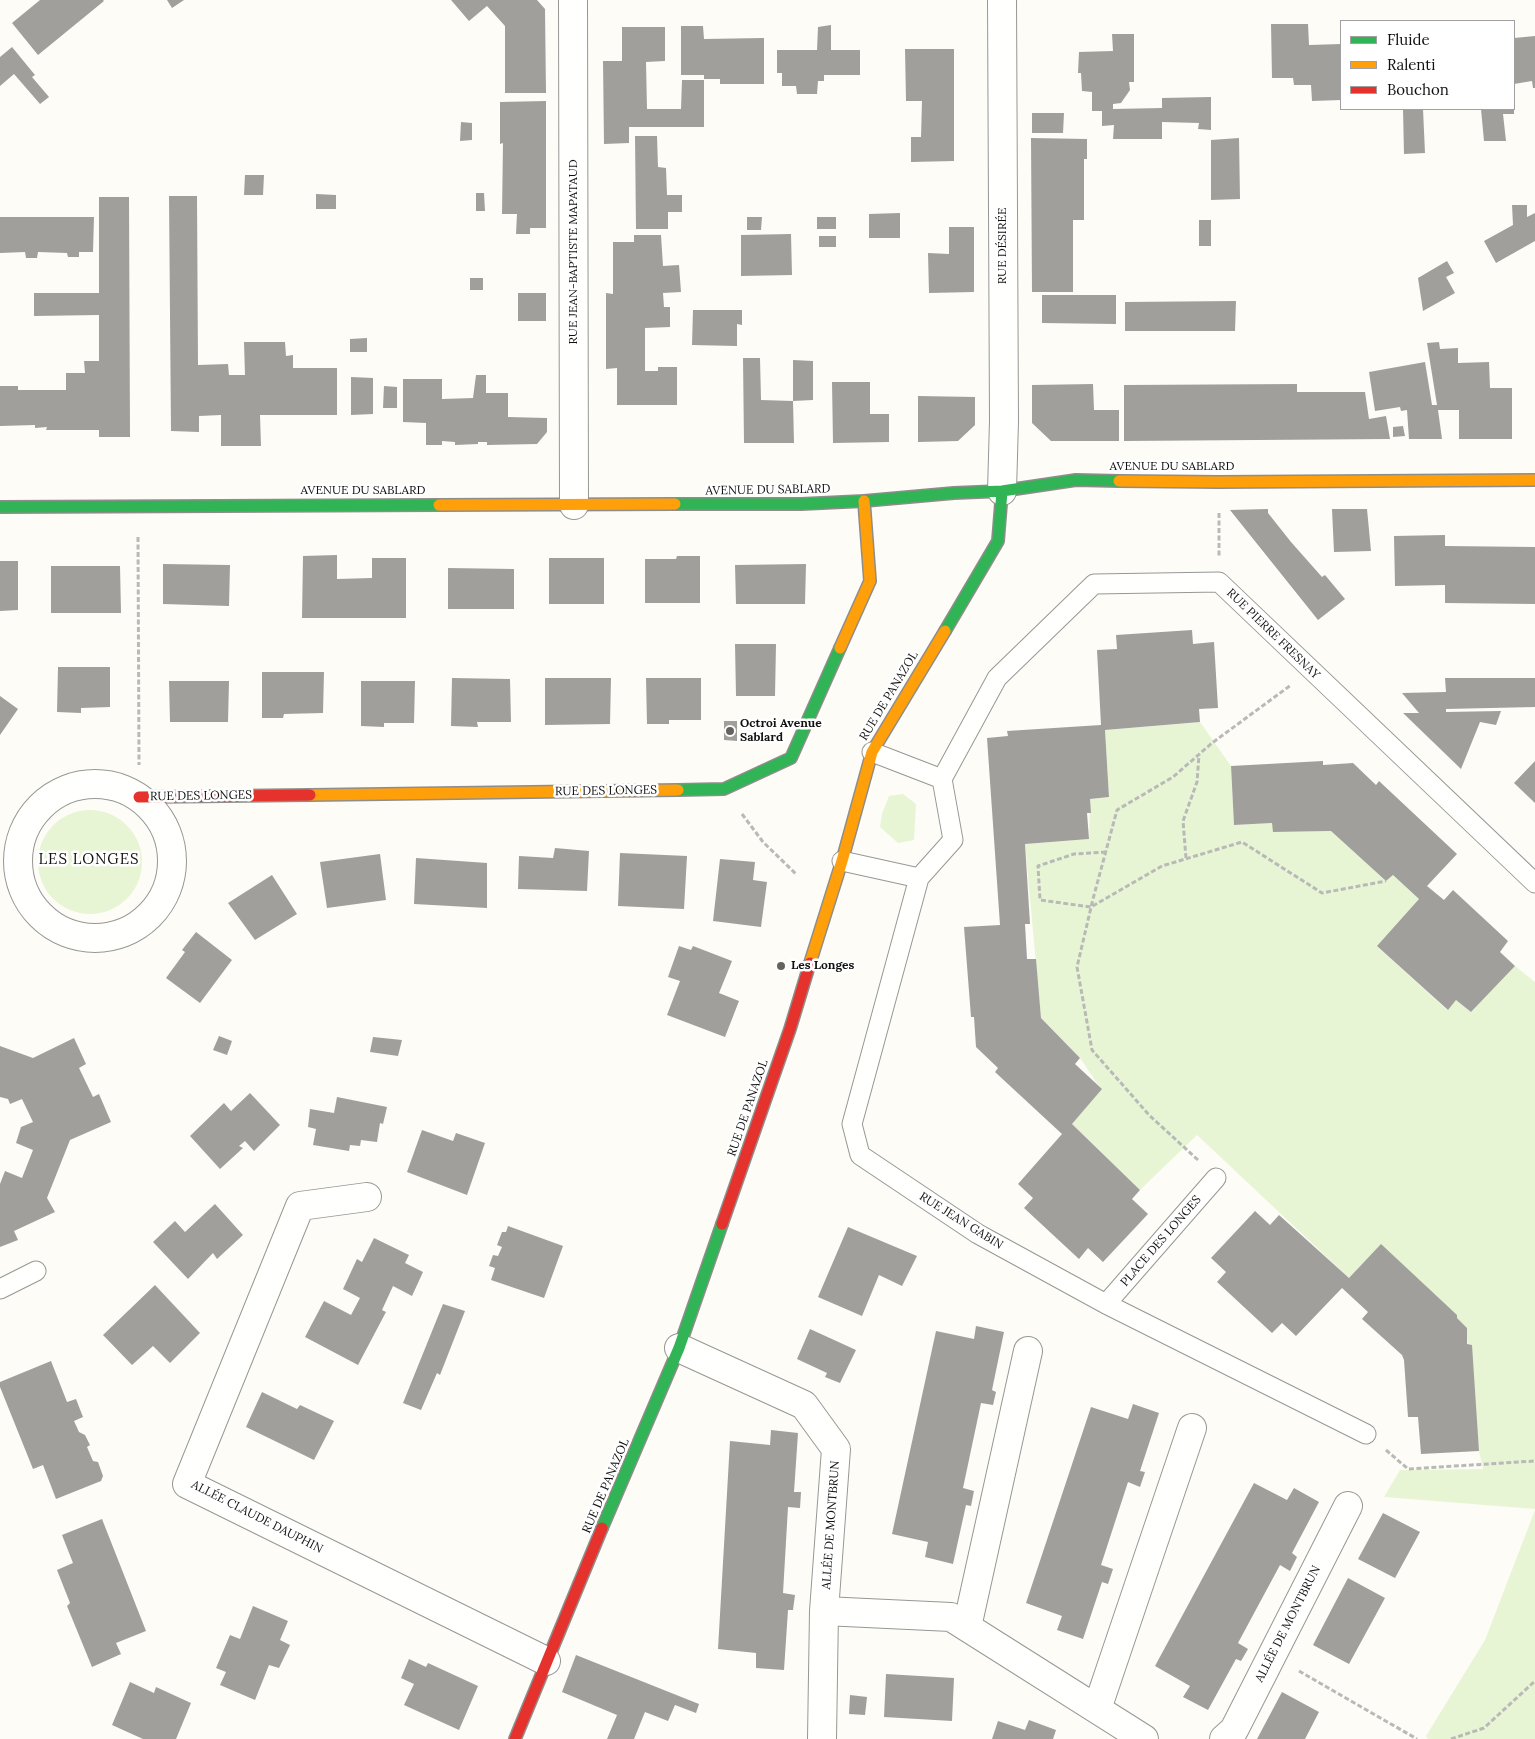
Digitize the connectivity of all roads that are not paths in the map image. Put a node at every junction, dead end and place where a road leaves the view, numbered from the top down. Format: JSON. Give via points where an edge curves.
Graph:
{"nodes":[{"id":1,"x":573,"y":0,"type":"edge"},
{"id":2,"x":1002,"y":0,"type":"edge"},
{"id":3,"x":1535,"y":480,"type":"edge"},
{"id":4,"x":1002,"y":491,"type":"junction"},
{"id":5,"x":864,"y":501,"type":"junction"},
{"id":6,"x":574,"y":505,"type":"junction"},
{"id":7,"x":0,"y":506,"type":"edge"},
{"id":8,"x":872,"y":752,"type":"junction"},
{"id":9,"x":942,"y":779,"type":"junction"},
{"id":10,"x":139,"y":797,"type":"junction"},
{"id":11,"x":842,"y":861,"type":"junction"},
{"id":12,"x":919,"y":878,"type":"junction"},
{"id":13,"x":1535,"y":883,"type":"edge"},
{"id":14,"x":1216,"y":1178,"type":"road end"},
{"id":15,"x":367,"y":1197,"type":"dead end"},
{"id":16,"x":36,"y":1271,"type":"dead end"},
{"id":17,"x":0,"y":1289,"type":"edge"},
{"id":18,"x":1106,"y":1304,"type":"junction"},
{"id":19,"x":679,"y":1348,"type":"junction"},
{"id":20,"x":1028,"y":1351,"type":"dead end"},
{"id":21,"x":1192,"y":1428,"type":"dead end"},
{"id":22,"x":1366,"y":1434,"type":"road end"},
{"id":23,"x":1348,"y":1506,"type":"dead end"},
{"id":24,"x":824,"y":1611,"type":"junction"},
{"id":25,"x":967,"y":1627,"type":"junction"},
{"id":26,"x":546,"y":1661,"type":"junction"},
{"id":27,"x":1096,"y":1709,"type":"junction"},
{"id":28,"x":515,"y":1739,"type":"edge"},
{"id":29,"x":822,"y":1739,"type":"edge"},
{"id":30,"x":1144,"y":1739,"type":"edge"},
{"id":31,"x":1224,"y":1739,"type":"edge"}],
"edges":[{"from":1,"to":6,"type":"street","name":"RUE JEAN-BAPTISTE MAPATAUD"},
{"from":2,"to":4,"type":"street","name":"RUE DÉSIRÉE"},
{"from":3,"to":4,"type":"street","name":"AVENUE DU SABLARD","via":[[1076,480]]},
{"from":4,"to":5,"type":"street","name":"AVENUE DU SABLARD"},
{"from":4,"to":8,"type":"street","name":"RUE DE PANAZOL","via":[[998,541]]},
{"from":5,"to":6,"type":"street","name":"AVENUE DU SABLARD"},
{"from":5,"to":10,"type":"street","name":"RUE DES LONGES","via":[[870,581],[791,758],[724,789]]},
{"from":6,"to":7,"type":"street","name":"AVENUE DU SABLARD"},
{"from":8,"to":9,"type":"lane"},
{"from":8,"to":11,"type":"street","name":"RUE DE PANAZOL"},
{"from":9,"to":12,"type":"lane","name":"RUE JEAN GABIN","via":[[953,840]]},
{"from":9,"to":13,"type":"lane","name":"RUE PIERRE FRESNAY","via":[[997,678],[1094,584],[1219,582]]},
{"from":10,"to":10,"type":"street","name":"RUE DES LONGES","via":[[117,787],[92,784],[68,789],[46,801],[30,819],[20,842],[18,866],[23,890],[36,912],[56,928],[81,938],[108,938],[133,930],[154,913],[167,890],[173,865],[170,838],[158,815]]},
{"from":11,"to":12,"type":"lane"},
{"from":11,"to":19,"type":"street","name":"RUE DE PANAZOL","via":[[790,1029]]},
{"from":12,"to":18,"type":"lane","name":"RUE JEAN GABIN","via":[[852,1124],[860,1155],[978,1234]]},
{"from":14,"to":18,"type":"lane","name":"PLACE DES LONGES"},
{"from":15,"to":26,"type":"street","name":"ALLÉE CLAUDE DAUPHIN","via":[[300,1206],[187,1484]]},
{"from":16,"to":17,"type":"lane"},
{"from":18,"to":22,"type":"lane","name":"RUE JEAN GABIN"},
{"from":19,"to":24,"type":"street","name":"ALLÉE DE MONTBRUN","via":[[804,1405],[836,1449]]},
{"from":19,"to":26,"type":"street","name":"RUE DE PANAZOL"},
{"from":20,"to":25,"type":"street"},
{"from":21,"to":27,"type":"street"},
{"from":23,"to":31,"type":"street","name":"ALLÉE DE MONTBRUN","via":[[1234,1730]]},
{"from":24,"to":25,"type":"street","via":[[951,1617]]},
{"from":24,"to":29,"type":"street","name":"ALLÉE DE MONTBRUN"},
{"from":25,"to":27,"type":"street"},
{"from":26,"to":28,"type":"street","name":"RUE DE PANAZOL"},
{"from":27,"to":30,"type":"street"}]}
